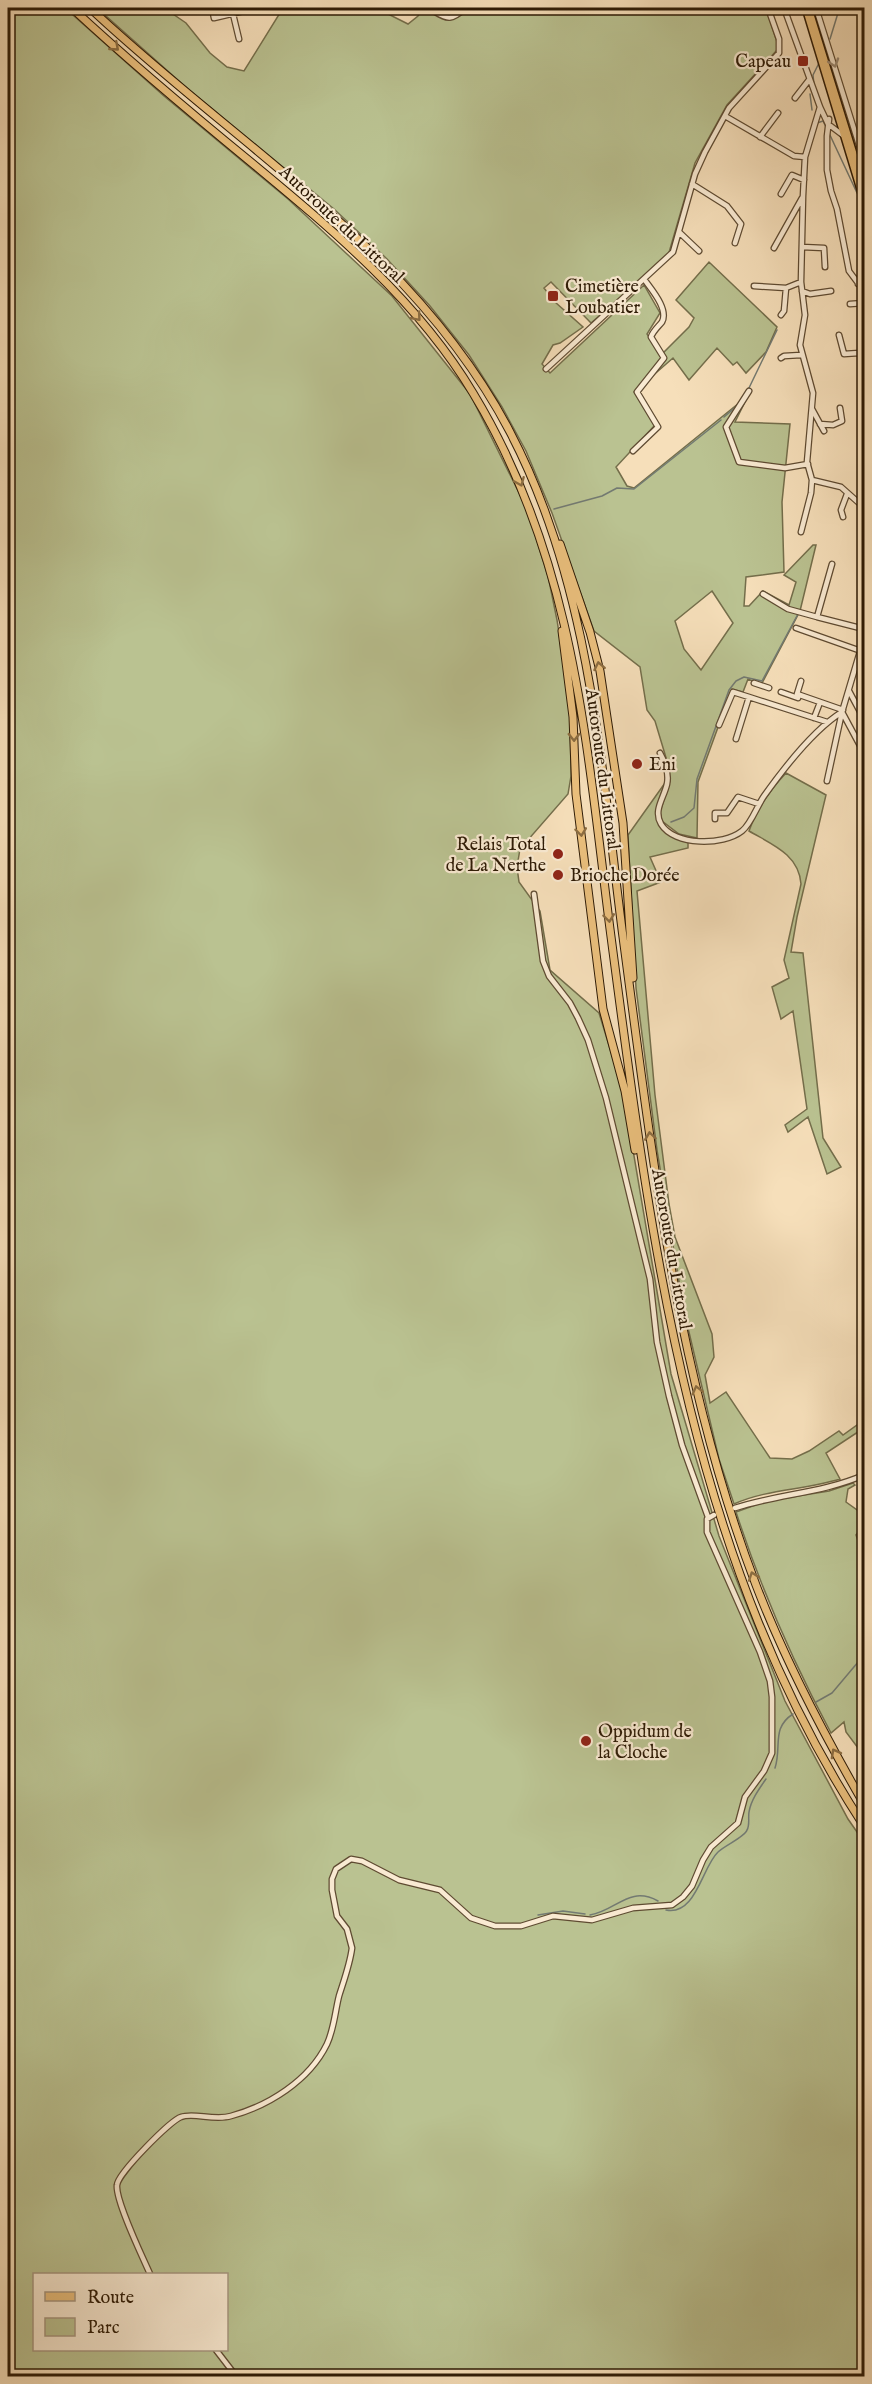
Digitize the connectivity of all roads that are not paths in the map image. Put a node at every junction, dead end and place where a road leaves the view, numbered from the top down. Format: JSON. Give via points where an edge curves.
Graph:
{"nodes":[{"id":1,"x":72,"y":8,"type":"edge"},
{"id":2,"x":90,"y":8,"type":"edge"},
{"id":3,"x":212,"y":8,"type":"edge"},
{"id":4,"x":257,"y":8,"type":"edge"},
{"id":5,"x":428,"y":8,"type":"edge"},
{"id":6,"x":466,"y":8,"type":"edge"},
{"id":7,"x":768,"y":8,"type":"edge"},
{"id":8,"x":784,"y":8,"type":"edge"},
{"id":9,"x":807,"y":8,"type":"edge"},
{"id":10,"x":816,"y":8,"type":"edge"},
{"id":11,"x":233,"y":14,"type":"junction"},
{"id":12,"x":239,"y":39,"type":"dead end"},
{"id":13,"x":809,"y":80,"type":"junction"},
{"id":14,"x":795,"y":98,"type":"dead end"},
{"id":15,"x":820,"y":107,"type":"junction"},
{"id":16,"x":778,"y":113,"type":"dead end"},
{"id":17,"x":725,"y":116,"type":"junction"},
{"id":18,"x":828,"y":120,"type":"junction"},
{"id":19,"x":840,"y":123,"type":"junction"},
{"id":20,"x":844,"y":136,"type":"junction"},
{"id":21,"x":760,"y":137,"type":"junction"},
{"id":22,"x":805,"y":156,"type":"junction"},
{"id":23,"x":864,"y":161,"type":"edge"},
{"id":24,"x":862,"y":171,"type":"edge"},
{"id":25,"x":804,"y":180,"type":"junction"},
{"id":26,"x":692,"y":184,"type":"junction"},
{"id":27,"x":864,"y":186,"type":"edge"},
{"id":28,"x":781,"y":194,"type":"dead end"},
{"id":29,"x":803,"y":196,"type":"junction"},
{"id":30,"x":864,"y":203,"type":"edge"},
{"id":31,"x":679,"y":232,"type":"junction"},
{"id":32,"x":735,"y":243,"type":"dead end"},
{"id":33,"x":802,"y":247,"type":"junction"},
{"id":34,"x":774,"y":248,"type":"dead end"},
{"id":35,"x":699,"y":250,"type":"dead end"},
{"id":36,"x":825,"y":267,"type":"dead end"},
{"id":37,"x":864,"y":276,"type":"edge"},
{"id":38,"x":644,"y":279,"type":"junction"},
{"id":39,"x":801,"y":282,"type":"junction"},
{"id":40,"x":858,"y":285,"type":"junction"},
{"id":41,"x":754,"y":286,"type":"dead end"},
{"id":42,"x":786,"y":288,"type":"junction"},
{"id":43,"x":802,"y":291,"type":"junction"},
{"id":44,"x":831,"y":291,"type":"dead end"},
{"id":45,"x":864,"y":291,"type":"edge"},
{"id":46,"x":864,"y":303,"type":"edge"},
{"id":47,"x":850,"y":304,"type":"dead end"},
{"id":48,"x":781,"y":315,"type":"dead end"},
{"id":49,"x":839,"y":335,"type":"dead end"},
{"id":50,"x":801,"y":355,"type":"junction"},
{"id":51,"x":781,"y":358,"type":"dead end"},
{"id":52,"x":864,"y":365,"type":"edge"},
{"id":53,"x":546,"y":369,"type":"dead end"},
{"id":54,"x":749,"y":391,"type":"dead end"},
{"id":55,"x":840,"y":408,"type":"dead end"},
{"id":56,"x":812,"y":409,"type":"junction"},
{"id":57,"x":820,"y":424,"type":"junction"},
{"id":58,"x":824,"y":431,"type":"dead end"},
{"id":59,"x":512,"y":434,"type":"junction"},
{"id":60,"x":633,"y":451,"type":"dead end"},
{"id":61,"x":808,"y":464,"type":"junction"},
{"id":62,"x":812,"y":480,"type":"junction"},
{"id":63,"x":847,"y":494,"type":"junction"},
{"id":64,"x":864,"y":504,"type":"edge"},
{"id":65,"x":843,"y":517,"type":"dead end"},
{"id":66,"x":801,"y":532,"type":"dead end"},
{"id":67,"x":832,"y":564,"type":"dead end"},
{"id":68,"x":552,"y":572,"type":"junction"},
{"id":69,"x":763,"y":594,"type":"dead end"},
{"id":70,"x":817,"y":617,"type":"junction"},
{"id":71,"x":796,"y":628,"type":"dead end"},
{"id":72,"x":864,"y":629,"type":"edge"},
{"id":73,"x":864,"y":638,"type":"edge"},
{"id":74,"x":861,"y":651,"type":"junction"},
{"id":75,"x":864,"y":667,"type":"edge"},
{"id":76,"x":855,"y":669,"type":"junction"},
{"id":77,"x":801,"y":681,"type":"dead end"},
{"id":78,"x":754,"y":683,"type":"dead end"},
{"id":79,"x":762,"y":685,"type":"junction"},
{"id":80,"x":769,"y":688,"type":"dead end"},
{"id":81,"x":849,"y":691,"type":"junction"},
{"id":82,"x":781,"y":692,"type":"dead end"},
{"id":83,"x":790,"y":695,"type":"junction"},
{"id":84,"x":749,"y":697,"type":"junction"},
{"id":85,"x":798,"y":698,"type":"dead end"},
{"id":86,"x":757,"y":699,"type":"junction"},
{"id":87,"x":811,"y":702,"type":"dead end"},
{"id":88,"x":819,"y":705,"type":"junction"},
{"id":89,"x":785,"y":708,"type":"junction"},
{"id":90,"x":826,"y":708,"type":"dead end"},
{"id":91,"x":843,"y":711,"type":"junction"},
{"id":92,"x":814,"y":718,"type":"junction"},
{"id":93,"x":864,"y":719,"type":"edge"},
{"id":94,"x":827,"y":722,"type":"junction"},
{"id":95,"x":719,"y":725,"type":"dead end"},
{"id":96,"x":736,"y":738,"type":"dead end"},
{"id":97,"x":864,"y":738,"type":"edge"},
{"id":98,"x":858,"y":740,"type":"junction"},
{"id":99,"x":660,"y":753,"type":"dead end"},
{"id":100,"x":864,"y":753,"type":"edge"},
{"id":101,"x":826,"y":781,"type":"dead end"},
{"id":102,"x":759,"y":804,"type":"junction"},
{"id":103,"x":715,"y":819,"type":"dead end"},
{"id":104,"x":534,"y":894,"type":"dead end"},
{"id":105,"x":645,"y":1100,"type":"junction"},
{"id":106,"x":654,"y":1244,"type":"junction"},
{"id":107,"x":864,"y":1475,"type":"edge"},
{"id":108,"x":735,"y":1508,"type":"dead end"},
{"id":109,"x":864,"y":1804,"type":"edge"},
{"id":110,"x":864,"y":1826,"type":"edge"},
{"id":111,"x":150,"y":2273,"type":"edge"},
{"id":112,"x":217,"y":2351,"type":"edge"},
{"id":113,"x":236,"y":2376,"type":"edge"}],
"edges":[{"from":1,"to":68,"type":"highway","name":"Autoroute du Littoral","one_way":true,"via":[[297,200],[358,255],[423,324],[470,388],[510,459]]},
{"from":2,"to":59,"type":"highway","name":"Autoroute du Littoral","via":[[367,246],[412,292],[447,336]]},
{"from":3,"to":11,"type":"street","via":[[214,18]]},
{"from":4,"to":11,"type":"street"},
{"from":5,"to":6,"type":"street","via":[[448,19]]},
{"from":7,"to":17,"type":"street","via":[[779,39],[779,53]]},
{"from":8,"to":13,"type":"street"},
{"from":9,"to":19,"type":"main road"},
{"from":9,"to":24,"type":"main road"},
{"from":10,"to":23,"type":"street","one_way":true},
{"from":11,"to":12,"type":"street"},
{"from":13,"to":14,"type":"street"},
{"from":13,"to":15,"type":"street"},
{"from":15,"to":18,"type":"street"},
{"from":15,"to":22,"type":"street"},
{"from":16,"to":21,"type":"street"},
{"from":17,"to":21,"type":"street"},
{"from":17,"to":26,"type":"street"},
{"from":18,"to":19,"type":"street"},
{"from":18,"to":20,"type":"street"},
{"from":18,"to":40,"type":"street","via":[[827,170],[849,272]]},
{"from":19,"to":20,"type":"main road"},
{"from":19,"to":24,"type":"street"},
{"from":20,"to":30,"type":"main road"},
{"from":21,"to":22,"type":"street","via":[[794,156]]},
{"from":22,"to":25,"type":"street"},
{"from":24,"to":27,"type":"main road"},
{"from":25,"to":28,"type":"street","via":[[792,175]]},
{"from":25,"to":29,"type":"street"},
{"from":26,"to":31,"type":"street"},
{"from":26,"to":32,"type":"street","via":[[727,206],[741,224]]},
{"from":29,"to":33,"type":"street"},
{"from":29,"to":34,"type":"street"},
{"from":31,"to":35,"type":"street"},
{"from":31,"to":38,"type":"street","via":[[674,252]]},
{"from":33,"to":36,"type":"street","via":[[824,248]]},
{"from":33,"to":39,"type":"street"},
{"from":37,"to":40,"type":"street","via":[[859,278]]},
{"from":38,"to":53,"type":"street"},
{"from":38,"to":60,"type":"street","via":[[660,303],[663,320],[651,337],[664,358],[638,390],[658,427]]},
{"from":39,"to":42,"type":"street"},
{"from":39,"to":43,"type":"street"},
{"from":40,"to":45,"type":"street"},
{"from":41,"to":42,"type":"street"},
{"from":42,"to":48,"type":"street"},
{"from":43,"to":44,"type":"street"},
{"from":43,"to":50,"type":"street","via":[[805,315]]},
{"from":46,"to":47,"type":"street"},
{"from":49,"to":52,"type":"street","via":[[844,354],[859,353]]},
{"from":50,"to":51,"type":"street"},
{"from":50,"to":56,"type":"street","via":[[811,379]]},
{"from":54,"to":61,"type":"street","via":[[726,427],[739,462],[784,468]]},
{"from":55,"to":57,"type":"street","via":[[842,421]]},
{"from":56,"to":57,"type":"street"},
{"from":56,"to":61,"type":"street"},
{"from":57,"to":58,"type":"street"},
{"from":59,"to":105,"type":"highway","name":"Autoroute du Littoral","via":[[556,545],[583,654]]},
{"from":105,"to":59,"type":"highway","one_way":true,"via":[[623,823],[600,671],[552,520]]},
{"from":61,"to":62,"type":"street"},
{"from":62,"to":63,"type":"street","via":[[841,487]]},
{"from":62,"to":66,"type":"street"},
{"from":63,"to":64,"type":"street"},
{"from":63,"to":65,"type":"street","via":[[841,510]]},
{"from":67,"to":70,"type":"street"},
{"from":68,"to":106,"type":"highway","name":"Autoroute du Littoral","one_way":true,"via":[[578,697]]},
{"from":68,"to":106,"type":"highway","one_way":true,"via":[[571,698],[576,794],[603,1009],[625,1090]]},
{"from":69,"to":70,"type":"street","via":[[789,609]]},
{"from":70,"to":72,"type":"street"},
{"from":71,"to":74,"type":"street"},
{"from":73,"to":74,"type":"street"},
{"from":74,"to":76,"type":"street"},
{"from":75,"to":76,"type":"street"},
{"from":76,"to":81,"type":"street"},
{"from":77,"to":91,"type":"street","via":[[797,694]]},
{"from":78,"to":79,"type":"street"},
{"from":79,"to":80,"type":"street"},
{"from":79,"to":86,"type":"street"},
{"from":81,"to":91,"type":"street"},
{"from":81,"to":93,"type":"street"},
{"from":82,"to":83,"type":"street"},
{"from":83,"to":85,"type":"street"},
{"from":83,"to":89,"type":"street"},
{"from":84,"to":86,"type":"street"},
{"from":84,"to":95,"type":"street","via":[[733,692]]},
{"from":84,"to":96,"type":"street"},
{"from":86,"to":89,"type":"street"},
{"from":87,"to":88,"type":"street"},
{"from":88,"to":90,"type":"street"},
{"from":88,"to":92,"type":"street"},
{"from":89,"to":92,"type":"street"},
{"from":91,"to":94,"type":"street"},
{"from":91,"to":98,"type":"street"},
{"from":91,"to":101,"type":"street"},
{"from":92,"to":94,"type":"street"},
{"from":94,"to":102,"type":"street"},
{"from":97,"to":98,"type":"street"},
{"from":98,"to":100,"type":"street"},
{"from":99,"to":102,"type":"street","via":[[667,783],[659,818],[676,835],[700,842],[725,839],[742,831]]},
{"from":102,"to":103,"type":"street","via":[[738,797],[727,813],[715,813]]},
{"from":104,"to":111,"type":"street","via":[[543,961],[578,1018],[608,1107],[650,1279],[667,1389],[682,1445],[711,1516],[707,1532],[770,1681],[772,1753],[745,1797],[738,1823],[707,1852],[695,1881],[672,1905],[633,1908],[592,1920],[553,1916],[521,1926],[495,1926],[471,1918],[440,1890],[399,1880],[362,1861],[351,1859],[342,1863],[332,1879],[333,1903],[352,1948],[331,2032],[318,2058],[280,2095],[257,2107],[227,2118],[179,2117],[120,2176],[117,2192]]},
{"from":109,"to":105,"type":"highway","name":"Autoroute du Littoral","one_way":true,"via":[[787,1657],[729,1508],[682,1322]]},
{"from":106,"to":110,"type":"highway","name":"Autoroute du Littoral","via":[[695,1433],[745,1590],[795,1703]]},
{"from":107,"to":108,"type":"street","via":[[843,1484]]},
{"from":112,"to":113,"type":"street"}]}
